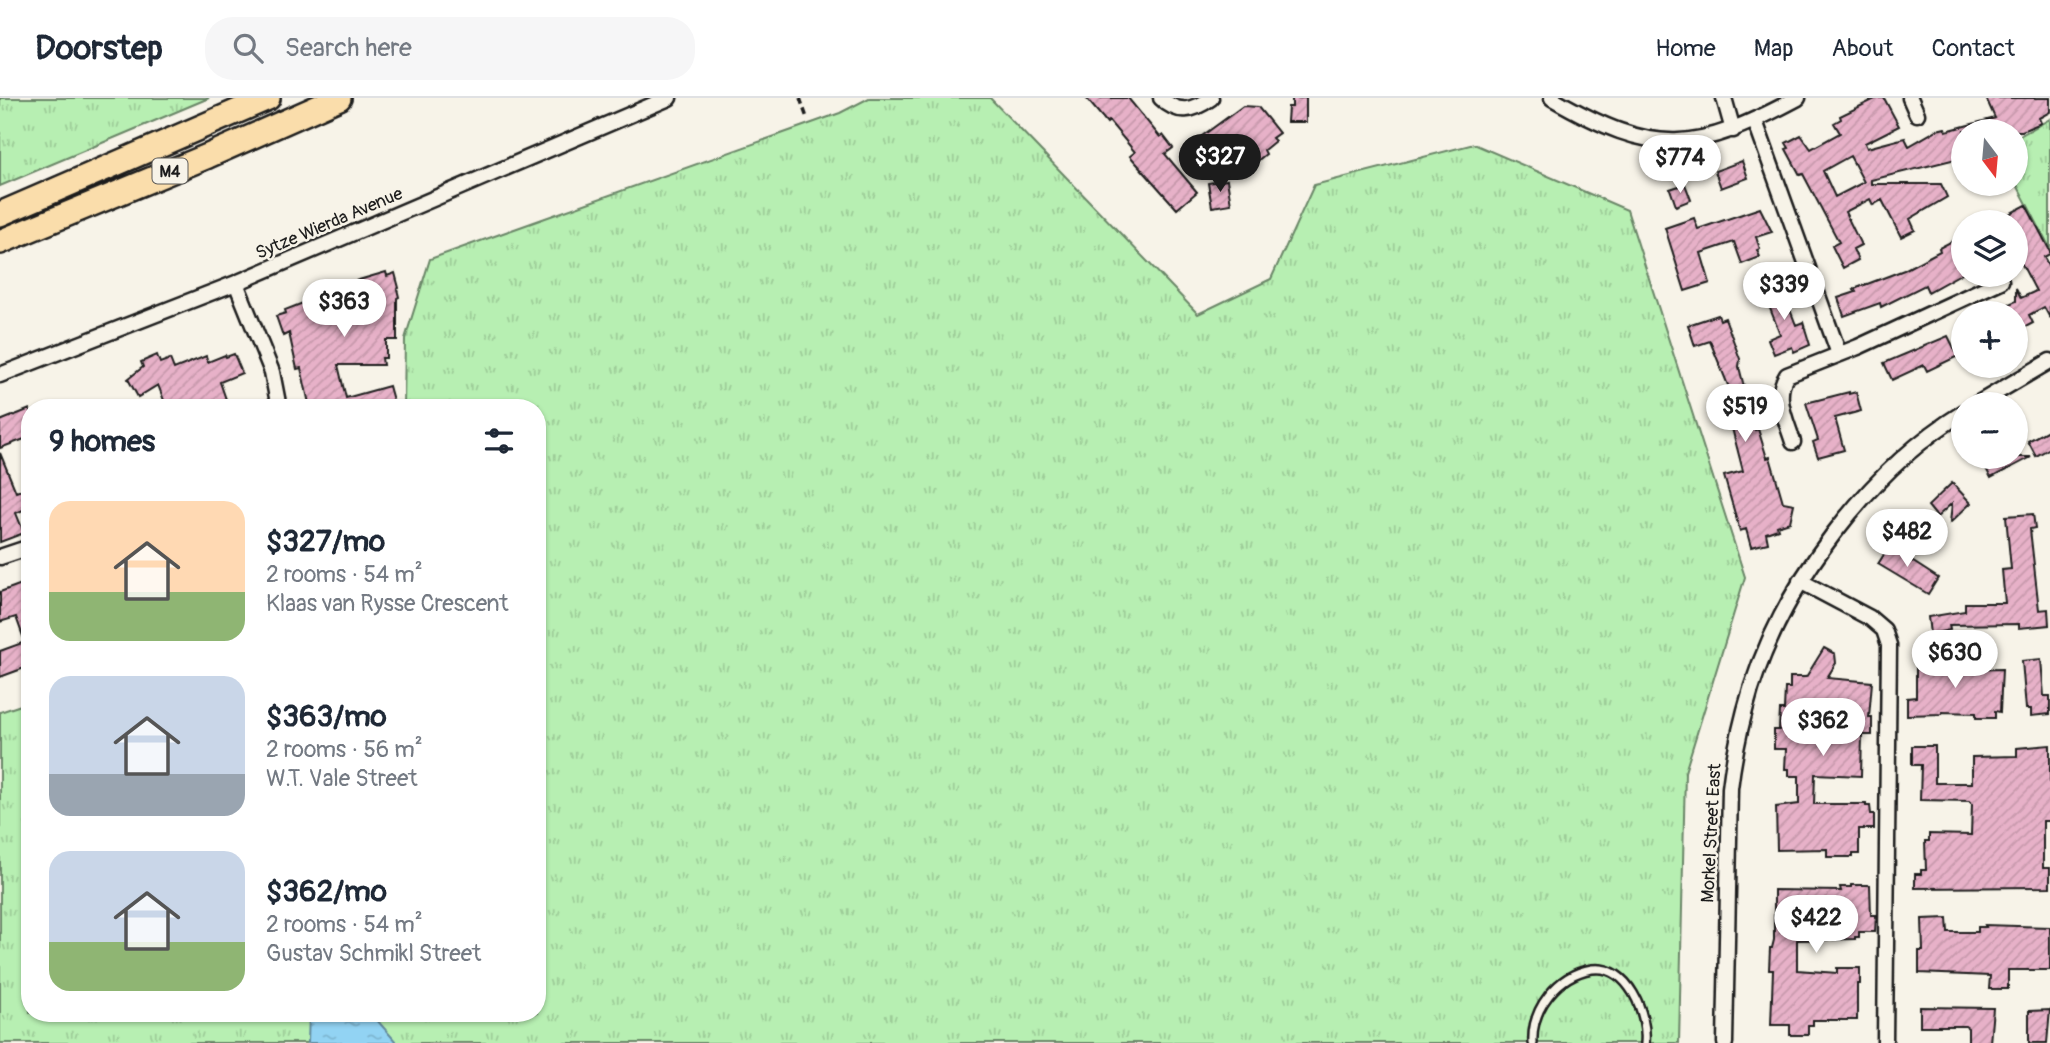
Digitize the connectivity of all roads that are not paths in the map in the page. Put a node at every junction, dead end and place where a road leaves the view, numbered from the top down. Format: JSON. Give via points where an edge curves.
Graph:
{"nodes":[{"id":1,"x":268,"y":98,"type":"edge"},
{"id":2,"x":339,"y":98,"type":"edge"},
{"id":3,"x":669,"y":98,"type":"edge"},
{"id":4,"x":1161,"y":98,"type":"edge"},
{"id":5,"x":1211,"y":98,"type":"edge"},
{"id":6,"x":1552,"y":98,"type":"edge"},
{"id":7,"x":1724,"y":98,"type":"edge"},
{"id":8,"x":1798,"y":98,"type":"edge"},
{"id":9,"x":1910,"y":98,"type":"edge"},
{"id":10,"x":1917,"y":114,"type":"dead end"},
{"id":11,"x":1755,"y":121,"type":"junction"},
{"id":12,"x":1733,"y":130,"type":"junction"},
{"id":13,"x":0,"y":214,"type":"edge"},
{"id":14,"x":0,"y":242,"type":"edge"},
{"id":15,"x":236,"y":282,"type":"junction"},
{"id":16,"x":1988,"y":287,"type":"edge"},
{"id":17,"x":1839,"y":355,"type":"junction"},
{"id":18,"x":2050,"y":361,"type":"edge"},
{"id":19,"x":0,"y":375,"type":"edge"},
{"id":20,"x":1997,"y":392,"type":"edge"},
{"id":21,"x":277,"y":399,"type":"edge"},
{"id":22,"x":1951,"y":422,"type":"edge"},
{"id":23,"x":1793,"y":442,"type":"dead end"},
{"id":24,"x":21,"y":550,"type":"edge"},
{"id":25,"x":0,"y":557,"type":"edge"},
{"id":26,"x":1800,"y":581,"type":"junction"},
{"id":27,"x":1533,"y":1043,"type":"edge"},
{"id":28,"x":1645,"y":1043,"type":"edge"},
{"id":29,"x":1725,"y":1043,"type":"edge"},
{"id":30,"x":1885,"y":1043,"type":"edge"}],
"edges":[{"from":1,"to":13,"type":"main road","number":"M4"},
{"from":2,"to":14,"type":"main road","number":"M4"},
{"from":3,"to":15,"type":"street","name":"Sytze Wierda Avenue"},
{"from":4,"to":5,"type":"street","via":[[1182,111]]},
{"from":6,"to":12,"type":"street","via":[[1617,129],[1656,141],[1694,141]]},
{"from":7,"to":12,"type":"street"},
{"from":8,"to":11,"type":"street"},
{"from":9,"to":10,"type":"street"},
{"from":11,"to":12,"type":"street"},
{"from":11,"to":17,"type":"street"},
{"from":15,"to":19,"type":"street","name":"Sytze Wierda Avenue"},
{"from":15,"to":21,"type":"street","via":[[272,372]]},
{"from":16,"to":17,"type":"street"},
{"from":17,"to":23,"type":"street","via":[[1787,375],[1782,382],[1780,402]]},
{"from":18,"to":20,"type":"street"},
{"from":22,"to":26,"type":"street","name":"Morkel Street East","via":[[1903,458],[1851,510]]},
{"from":24,"to":25,"type":"street"},
{"from":26,"to":29,"type":"street","name":"Morkel Street East","via":[[1763,656],[1735,748],[1727,842]]},
{"from":26,"to":30,"type":"street","via":[[1870,618],[1884,630],[1889,645]]},
{"from":27,"to":28,"type":"lane","via":[[1534,1024],[1547,997],[1567,980],[1593,969],[1609,971],[1634,995],[1644,1015]]}]}
